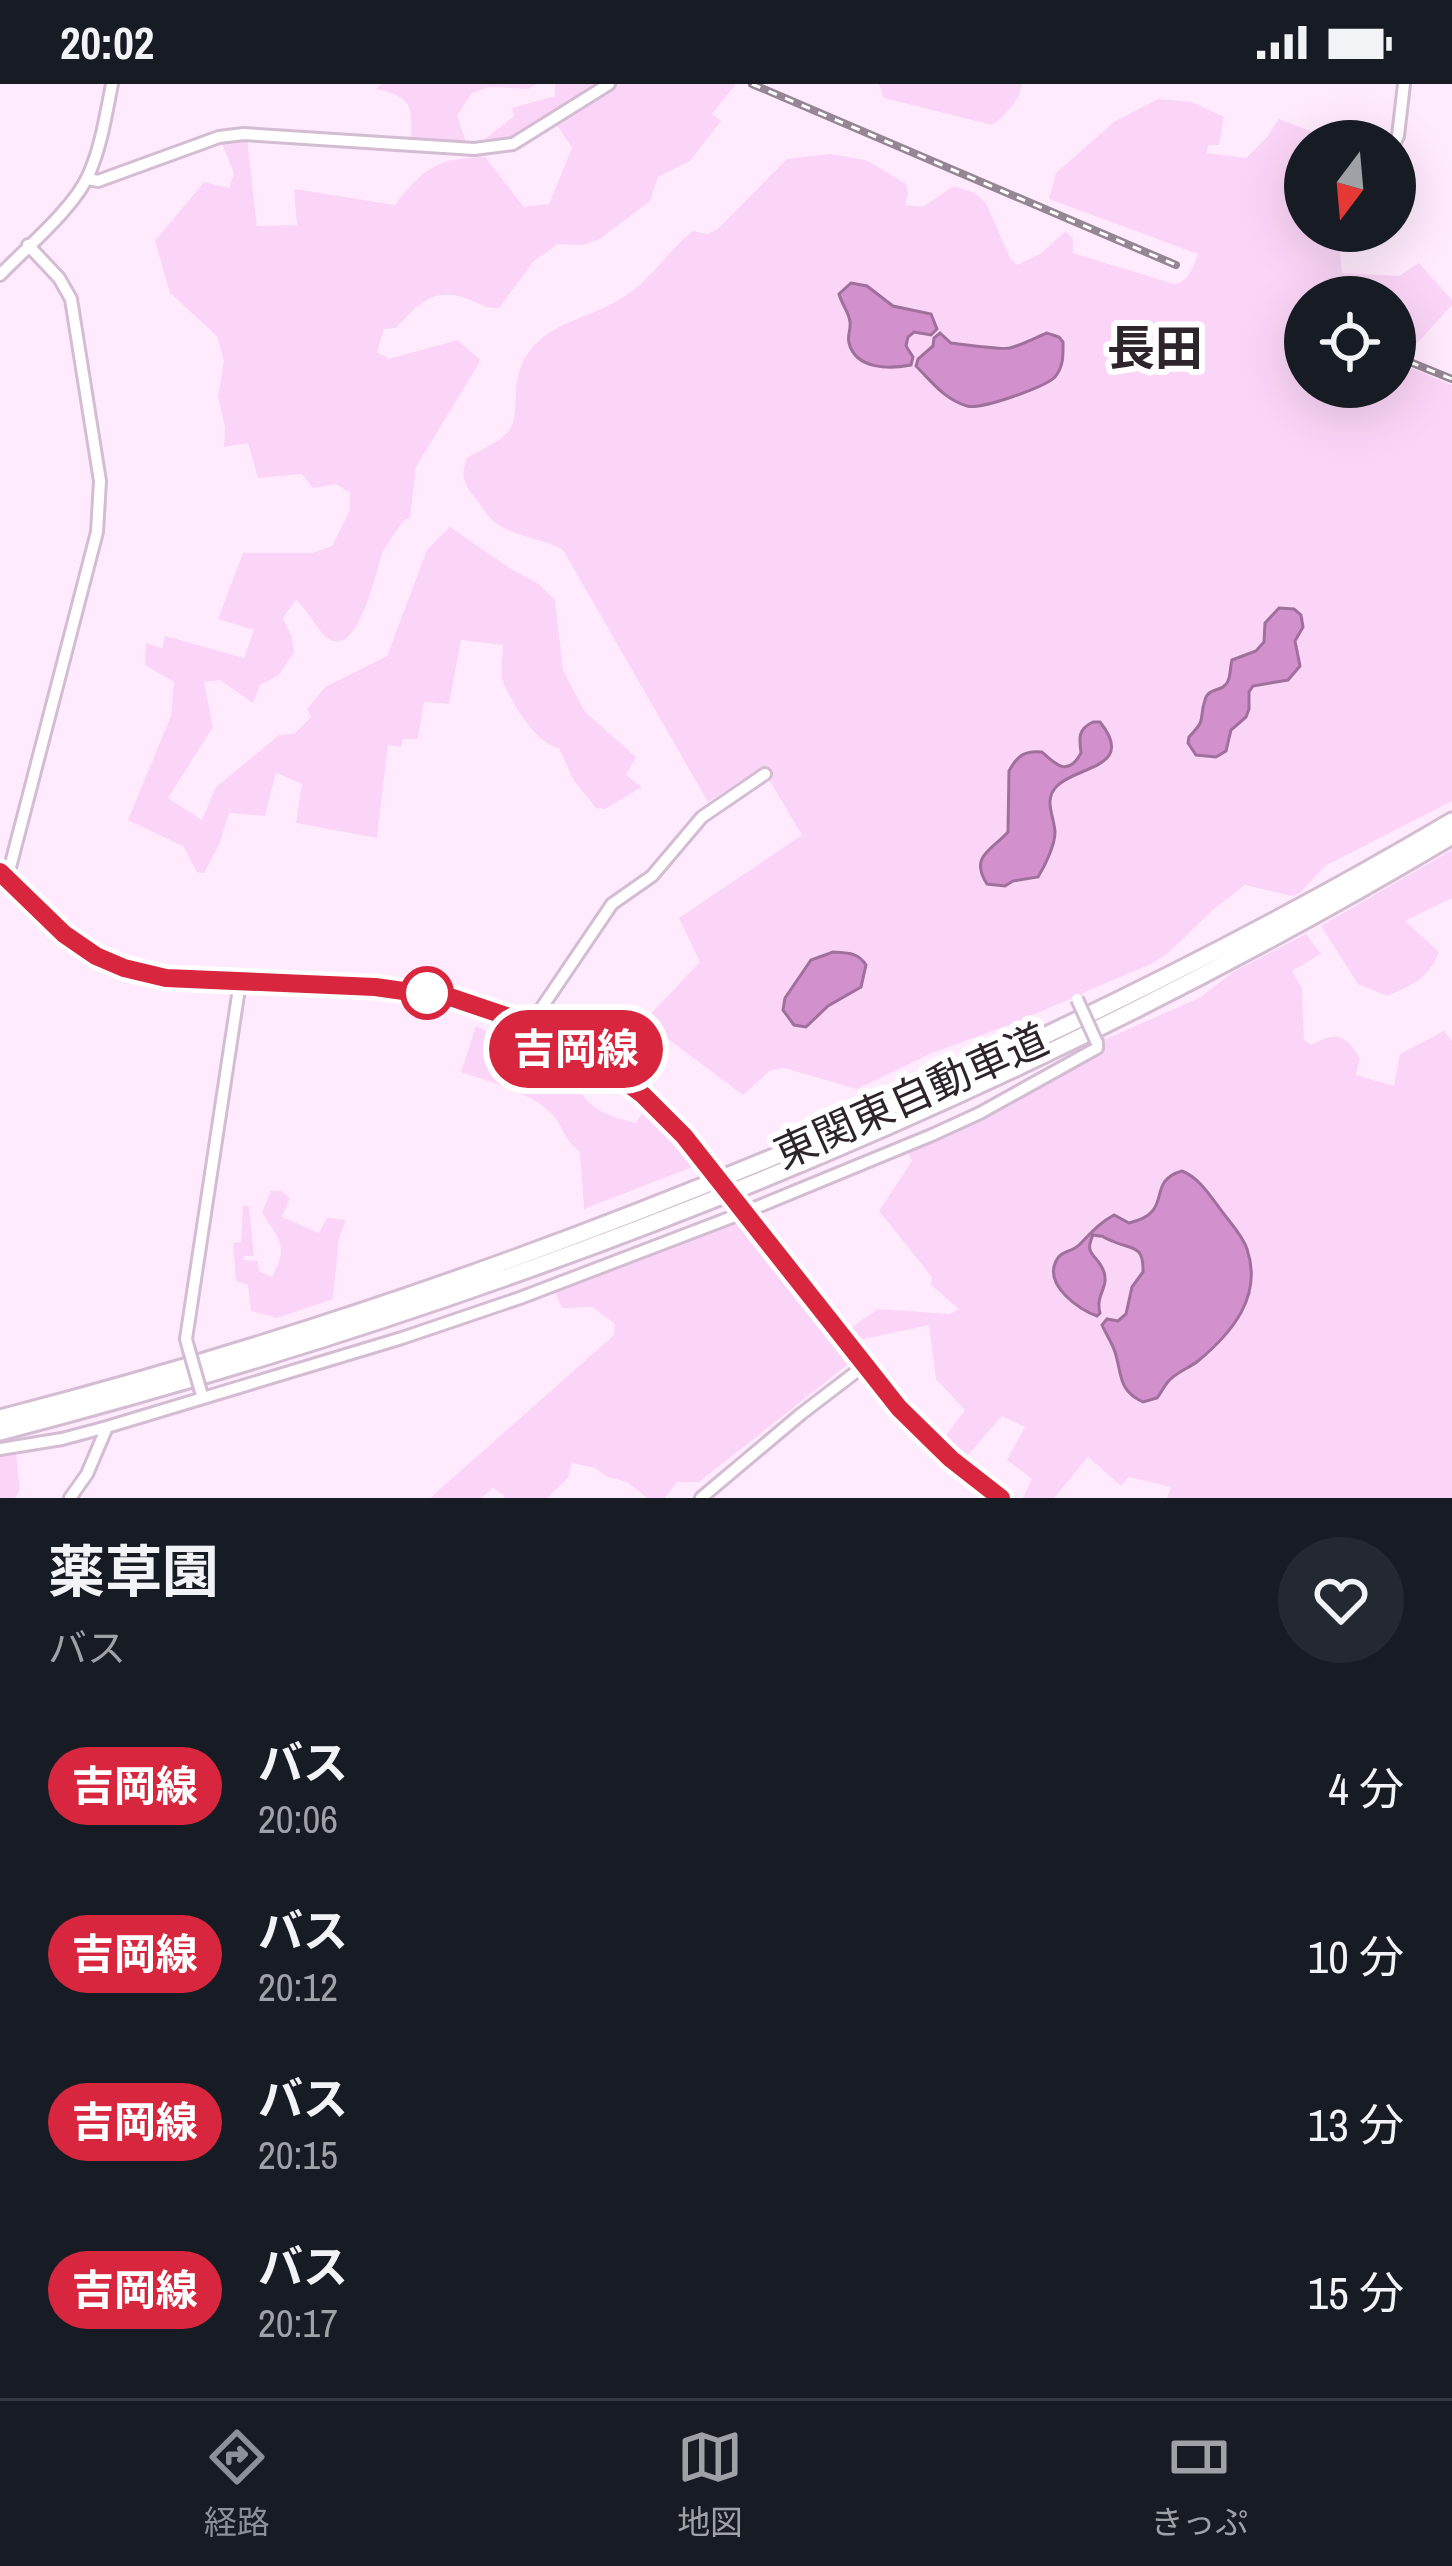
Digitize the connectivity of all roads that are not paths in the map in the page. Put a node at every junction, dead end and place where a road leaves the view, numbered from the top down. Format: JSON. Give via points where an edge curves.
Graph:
{"nodes":[{"id":1,"x":112,"y":84,"type":"edge"},
{"id":2,"x":609,"y":84,"type":"edge"},
{"id":3,"x":1404,"y":84,"type":"edge"},
{"id":4,"x":1400,"y":120,"type":"edge"},
{"id":5,"x":88,"y":178,"type":"junction"},
{"id":6,"x":28,"y":245,"type":"junction"},
{"id":7,"x":0,"y":275,"type":"edge"},
{"id":8,"x":765,"y":774,"type":"dead end"},
{"id":9,"x":1452,"y":821,"type":"edge"},
{"id":10,"x":1452,"y":836,"type":"edge"},
{"id":11,"x":4,"y":875,"type":"edge"},
{"id":12,"x":240,"y":982,"type":"junction"},
{"id":13,"x":1077,"y":1000,"type":"dead end"},
{"id":14,"x":530,"y":1024,"type":"junction"},
{"id":15,"x":742,"y":1208,"type":"junction"},
{"id":16,"x":865,"y":1365,"type":"junction"},
{"id":17,"x":203,"y":1395,"type":"junction"},
{"id":18,"x":0,"y":1418,"type":"edge"},
{"id":19,"x":107,"y":1426,"type":"junction"},
{"id":20,"x":0,"y":1432,"type":"edge"},
{"id":21,"x":0,"y":1450,"type":"edge"},
{"id":22,"x":70,"y":1498,"type":"edge"},
{"id":23,"x":701,"y":1498,"type":"edge"},
{"id":24,"x":1001,"y":1498,"type":"edge"}],
"edges":[{"from":1,"to":5,"type":"street"},
{"from":2,"to":5,"type":"street","via":[[513,144],[475,149],[218,136]]},
{"from":3,"to":4,"type":"street"},
{"from":5,"to":6,"type":"street"},
{"from":6,"to":7,"type":"street"},
{"from":6,"to":11,"type":"street","via":[[71,298],[100,482],[97,532]]},
{"from":8,"to":14,"type":"street","via":[[702,817],[652,876],[612,904]]},
{"from":9,"to":18,"type":"highway","name":"東関東自動車道","via":[[1105,1009],[694,1191],[307,1331]]},
{"from":10,"to":20,"type":"highway","name":"東関東自動車道","via":[[1111,1022],[743,1187],[406,1313]]},
{"from":11,"to":12,"type":"highway","via":[[64,934],[111,963],[166,978]]},
{"from":12,"to":14,"type":"highway","via":[[424,992]]},
{"from":12,"to":17,"type":"street","bridge":true,"via":[[186,1339]]},
{"from":13,"to":15,"type":"street","bridge":true,"via":[[1097,1048],[980,1113]]},
{"from":14,"to":15,"type":"highway","bridge":true,"via":[[626,1081]]},
{"from":15,"to":16,"type":"highway"},
{"from":15,"to":17,"type":"street","via":[[520,1298]]},
{"from":16,"to":23,"type":"street"},
{"from":16,"to":24,"type":"highway","via":[[912,1423]]},
{"from":17,"to":19,"type":"street"},
{"from":19,"to":21,"type":"street"},
{"from":19,"to":22,"type":"street"}]}
